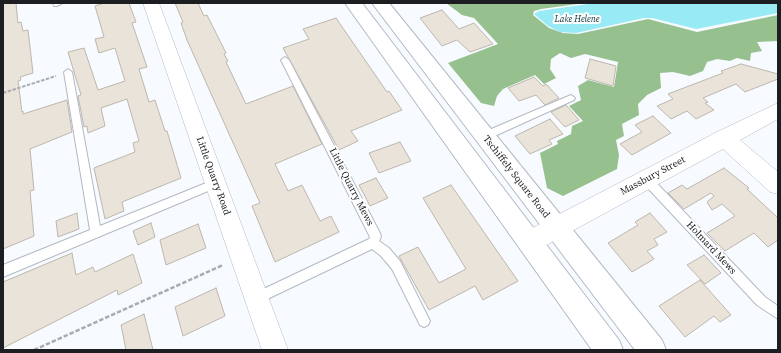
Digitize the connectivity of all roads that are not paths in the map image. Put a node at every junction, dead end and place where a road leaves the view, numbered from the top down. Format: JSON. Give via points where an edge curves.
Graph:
{"nodes":[{"id":1,"x":151,"y":3,"type":"edge"},
{"id":2,"x":353,"y":3,"type":"edge"},
{"id":3,"x":380,"y":3,"type":"edge"},
{"id":4,"x":285,"y":60,"type":"dead end"},
{"id":5,"x":68,"y":72,"type":"road end"},
{"id":6,"x":571,"y":98,"type":"dead end"},
{"id":7,"x":778,"y":110,"type":"edge"},
{"id":8,"x":484,"y":136,"type":"junction"},
{"id":9,"x":724,"y":138,"type":"junction"},
{"id":10,"x":647,"y":180,"type":"junction"},
{"id":11,"x":216,"y":183,"type":"junction"},
{"id":12,"x":778,"y":185,"type":"edge"},
{"id":13,"x":556,"y":227,"type":"junction"},
{"id":14,"x":96,"y":233,"type":"junction"},
{"id":15,"x":373,"y":242,"type":"junction"},
{"id":16,"x":528,"y":242,"type":"junction"},
{"id":17,"x":3,"y":271,"type":"edge"},
{"id":18,"x":257,"y":298,"type":"junction"},
{"id":19,"x":778,"y":313,"type":"edge"},
{"id":20,"x":424,"y":321,"type":"dead end"},
{"id":21,"x":269,"y":348,"type":"edge"},
{"id":22,"x":609,"y":350,"type":"edge"},
{"id":23,"x":652,"y":350,"type":"edge"}],
"edges":[{"from":1,"to":11,"type":"street","name":"Little Quarry Road"},
{"from":2,"to":16,"type":"street"},
{"from":3,"to":8,"type":"street","name":"Tschiffely Square Road"},
{"from":4,"to":15,"type":"lane","name":"Little Quarry Mews","via":[[373,228],[376,237]]},
{"from":5,"to":14,"type":"lane"},
{"from":6,"to":8,"type":"lane"},
{"from":7,"to":9,"type":"street","name":"Massbury Street"},
{"from":8,"to":13,"type":"street","name":"Tschiffely Square Road"},
{"from":9,"to":10,"type":"street","name":"Massbury Street"},
{"from":9,"to":12,"type":"street"},
{"from":10,"to":13,"type":"street","name":"Massbury Street"},
{"from":10,"to":19,"type":"lane","name":"Holmard Mews","via":[[761,301]]},
{"from":11,"to":14,"type":"lane"},
{"from":11,"to":18,"type":"street","name":"Little Quarry Road"},
{"from":13,"to":16,"type":"street","name":"Massbury Street"},
{"from":13,"to":23,"type":"street","name":"Tschiffely Square Road"},
{"from":14,"to":17,"type":"lane"},
{"from":15,"to":18,"type":"lane"},
{"from":15,"to":20,"type":"lane","via":[[396,265]]},
{"from":16,"to":22,"type":"street"},
{"from":18,"to":21,"type":"street","name":"Little Quarry Road"}]}
